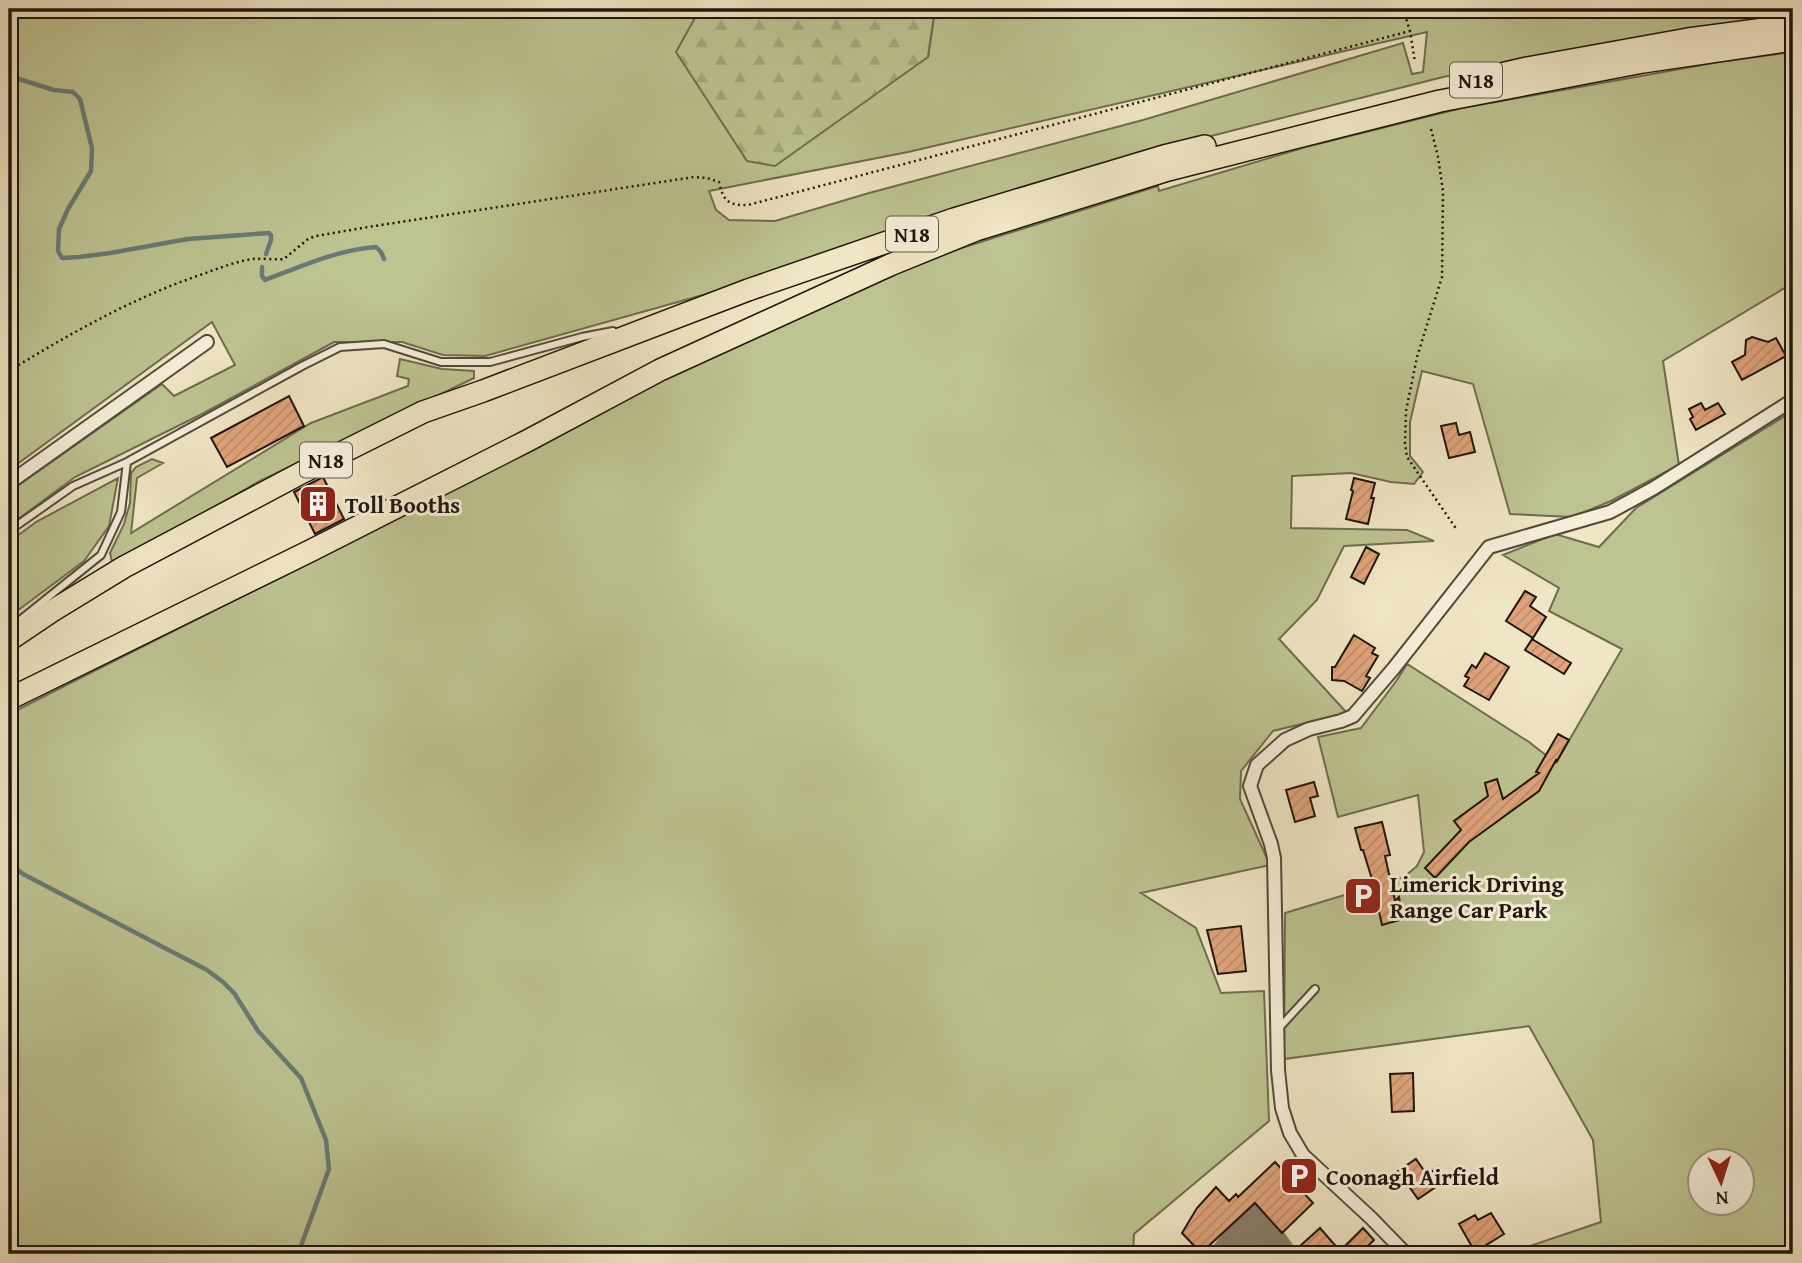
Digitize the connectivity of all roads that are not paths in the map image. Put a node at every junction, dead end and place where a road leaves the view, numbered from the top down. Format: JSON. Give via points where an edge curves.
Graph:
{"nodes":[{"id":1,"x":1793,"y":25,"type":"edge"},
{"id":2,"x":1793,"y":40,"type":"edge"},
{"id":3,"x":663,"y":322,"type":"junction"},
{"id":4,"x":207,"y":342,"type":"dead end"},
{"id":5,"x":1793,"y":400,"type":"edge"},
{"id":6,"x":127,"y":461,"type":"junction"},
{"id":7,"x":9,"y":483,"type":"edge"},
{"id":8,"x":9,"y":531,"type":"edge"},
{"id":9,"x":9,"y":629,"type":"edge"},
{"id":10,"x":9,"y":640,"type":"edge"},
{"id":11,"x":9,"y":699,"type":"edge"},
{"id":12,"x":1315,"y":989,"type":"dead end"},
{"id":13,"x":1276,"y":1032,"type":"junction"},
{"id":14,"x":1406,"y":1254,"type":"edge"}],
"edges":[{"from":1,"to":3,"type":"highway","number":"N18","via":[[1688,38],[1527,68],[1164,156],[954,219]]},
{"from":2,"to":11,"type":"highway","number":"N18","via":[[1643,62],[1440,101],[1168,170],[976,230],[660,370],[310,551]]},
{"from":3,"to":6,"type":"lane","via":[[582,337],[490,362],[441,362],[384,344],[340,347]]},
{"from":3,"to":10,"type":"highway","number":"N18","via":[[423,412],[124,567]]},
{"from":4,"to":7,"type":"street"},
{"from":5,"to":13,"type":"street","via":[[1610,512],[1489,547],[1353,716],[1285,740],[1257,765],[1250,786],[1274,858]]},
{"from":6,"to":8,"type":"lane","via":[[73,486]]},
{"from":6,"to":9,"type":"lane","via":[[121,512],[101,555]]},
{"from":12,"to":13,"type":"lane"},
{"from":13,"to":14,"type":"street","via":[[1282,1108],[1290,1133],[1303,1155]]}]}
